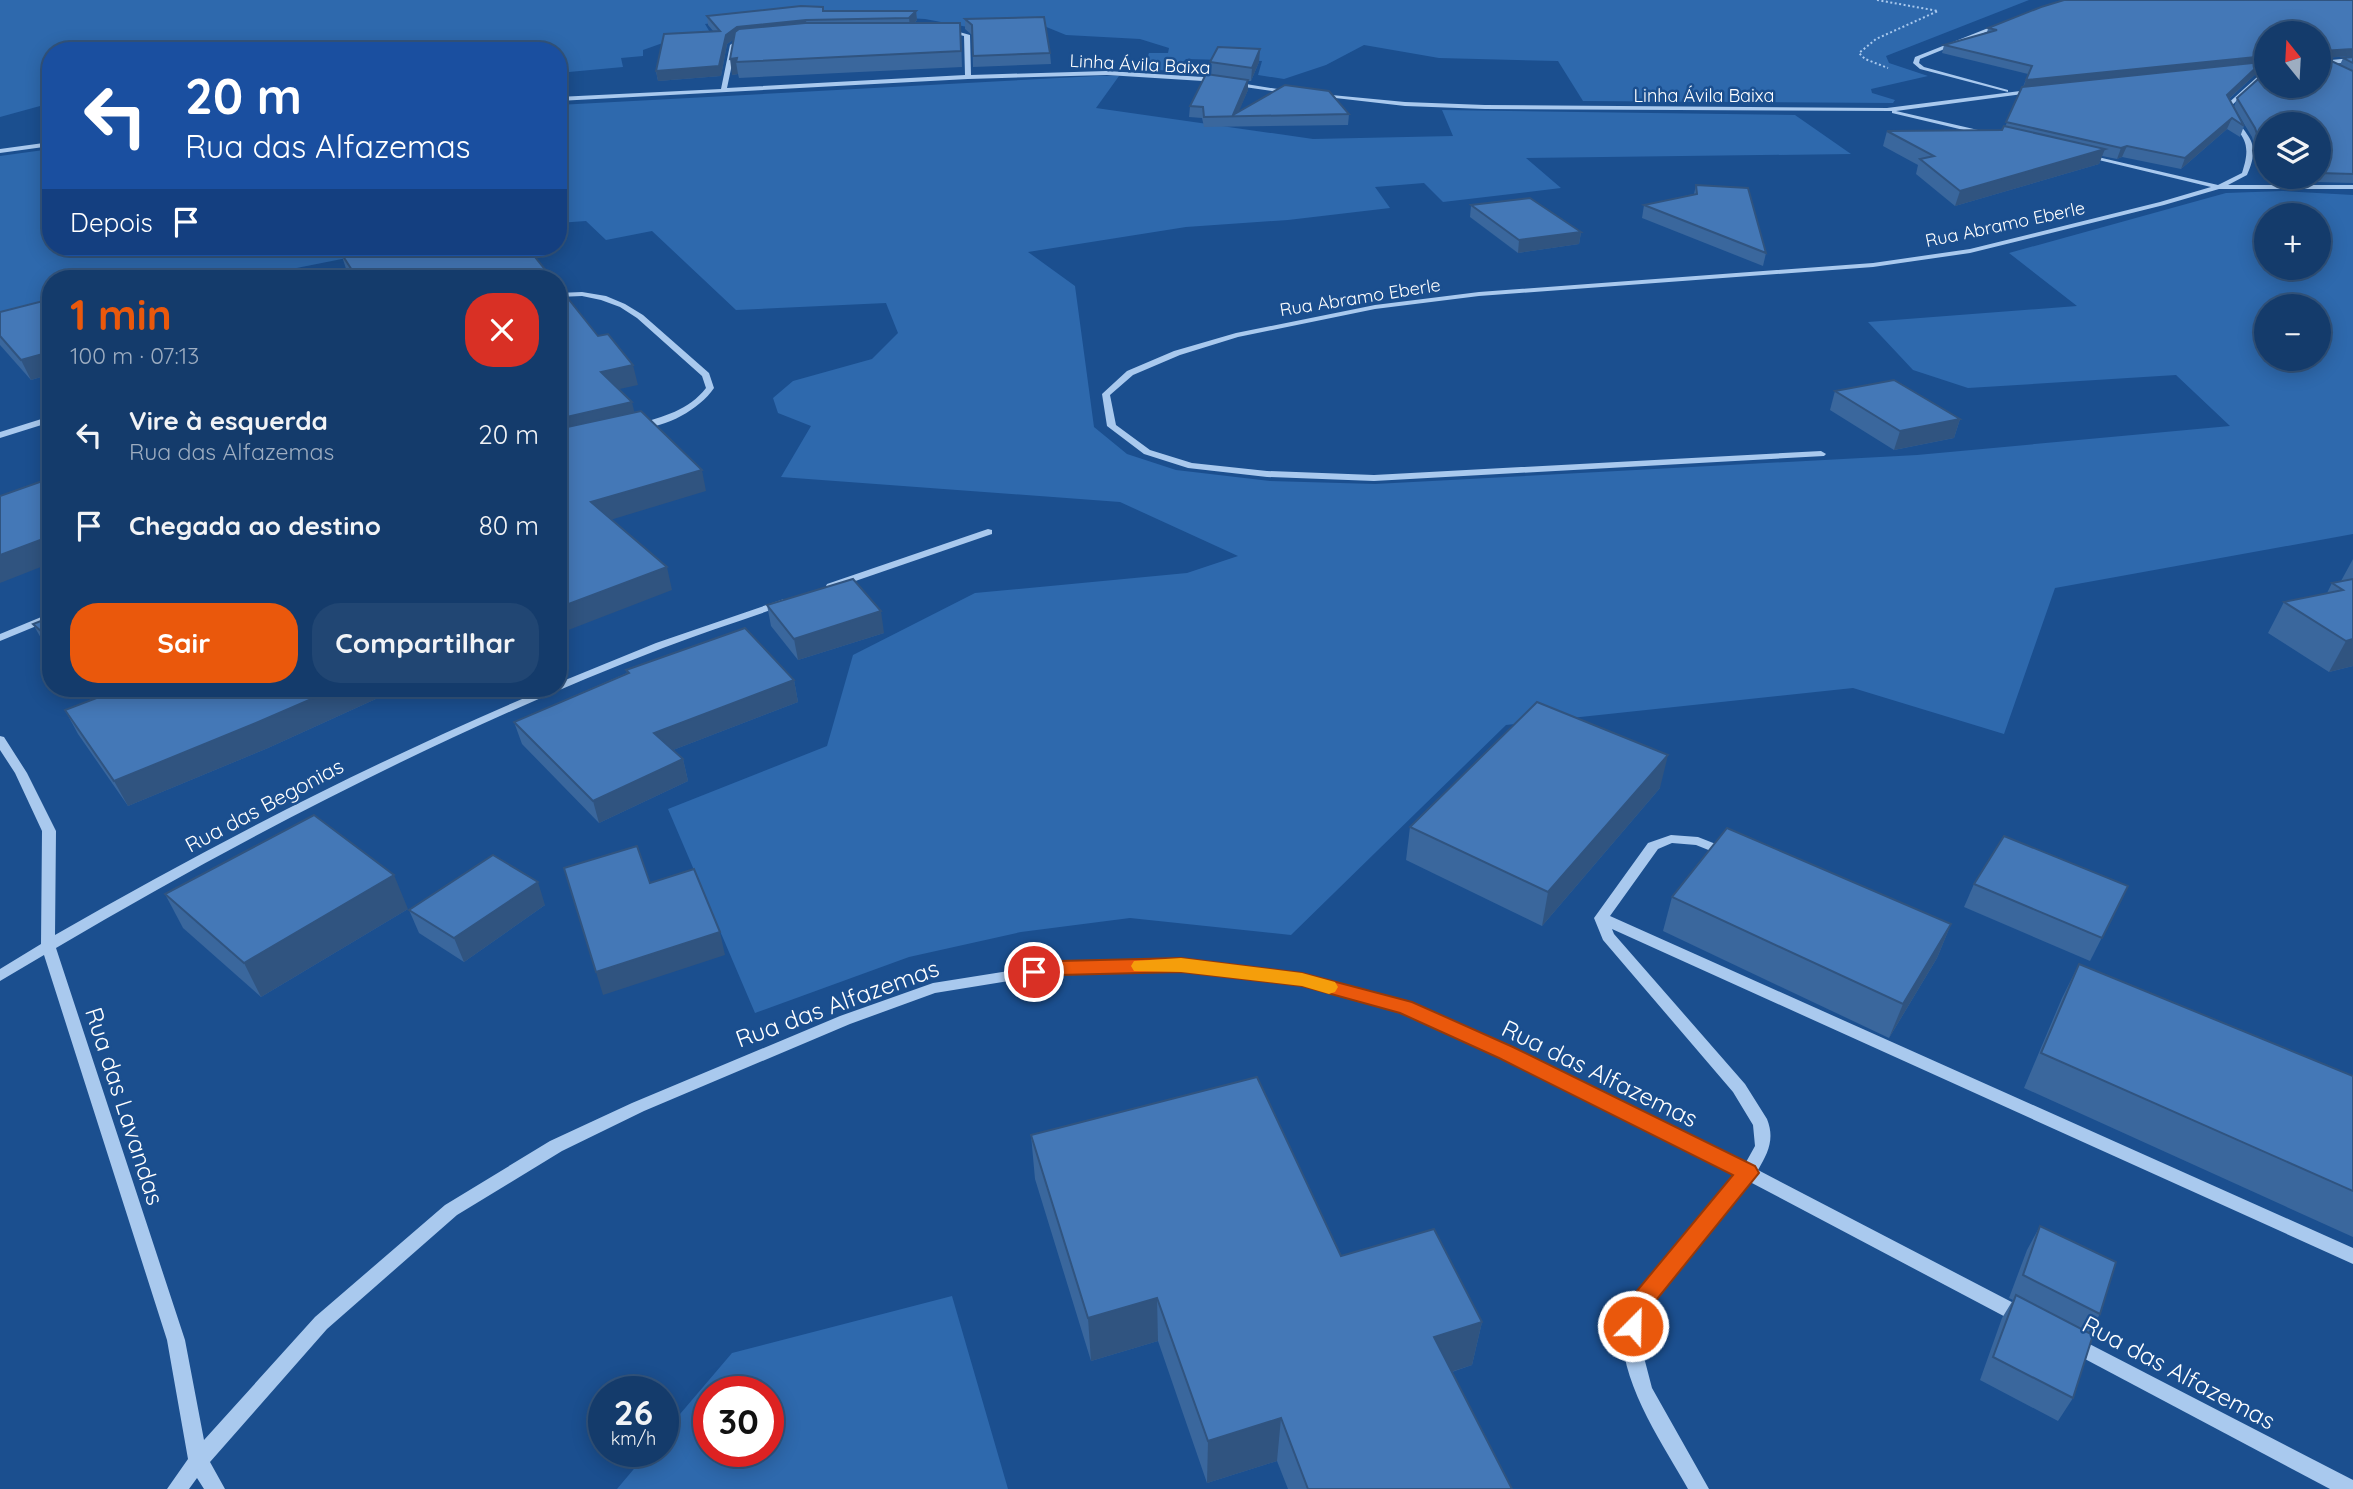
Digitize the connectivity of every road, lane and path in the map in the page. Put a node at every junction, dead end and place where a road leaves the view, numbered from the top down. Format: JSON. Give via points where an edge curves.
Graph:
{"nodes":[{"id":1,"x":1877,"y":0,"type":"edge"},
{"id":2,"x":2016,"y":19,"type":"edge"},
{"id":3,"x":941,"y":30,"type":"edge"},
{"id":4,"x":739,"y":41,"type":"edge"},
{"id":5,"x":2353,"y":60,"type":"edge"},
{"id":6,"x":2331,"y":62,"type":"edge"},
{"id":7,"x":2331,"y":67,"type":"edge"},
{"id":8,"x":2334,"y":68,"type":"edge"},
{"id":9,"x":1896,"y":71,"type":"dead end"},
{"id":10,"x":968,"y":77,"type":"junction"},
{"id":11,"x":2254,"y":81,"type":"edge"},
{"id":12,"x":724,"y":89,"type":"junction"},
{"id":13,"x":2041,"y":90,"type":"edge"},
{"id":14,"x":1299,"y":93,"type":"edge"},
{"id":15,"x":2014,"y":93,"type":"junction"},
{"id":16,"x":1311,"y":94,"type":"edge"},
{"id":17,"x":567,"y":98,"type":"edge"},
{"id":18,"x":1887,"y":110,"type":"junction"},
{"id":19,"x":2002,"y":138,"type":"edge"},
{"id":20,"x":42,"y":145,"type":"edge"},
{"id":21,"x":0,"y":151,"type":"edge"},
{"id":22,"x":2070,"y":153,"type":"edge"},
{"id":23,"x":2219,"y":187,"type":"junction"},
{"id":24,"x":2353,"y":187,"type":"edge"},
{"id":25,"x":567,"y":295,"type":"edge"},
{"id":26,"x":42,"y":422,"type":"edge"},
{"id":27,"x":634,"y":427,"type":"edge"},
{"id":28,"x":0,"y":435,"type":"edge"},
{"id":29,"x":1821,"y":454,"type":"dead end"},
{"id":30,"x":988,"y":531,"type":"dead end"},
{"id":31,"x":817,"y":590,"type":"edge"},
{"id":32,"x":791,"y":600,"type":"edge"},
{"id":33,"x":42,"y":620,"type":"edge"},
{"id":34,"x":0,"y":638,"type":"edge"},
{"id":35,"x":567,"y":683,"type":"edge"},
{"id":36,"x":533,"y":697,"type":"edge"},
{"id":37,"x":0,"y":740,"type":"edge"},
{"id":38,"x":1736,"y":857,"type":"edge"},
{"id":39,"x":1601,"y":918,"type":"junction"},
{"id":40,"x":48,"y":944,"type":"junction"},
{"id":41,"x":0,"y":976,"type":"edge"},
{"id":42,"x":1748,"y":1173,"type":"junction"},
{"id":43,"x":2353,"y":1256,"type":"edge"},
{"id":44,"x":198,"y":1461,"type":"junction"},
{"id":45,"x":177,"y":1489,"type":"edge"},
{"id":46,"x":215,"y":1489,"type":"edge"},
{"id":47,"x":1699,"y":1489,"type":"edge"},
{"id":48,"x":2350,"y":1489,"type":"edge"}],
"edges":[{"from":1,"to":9,"type":"path","via":[[1938,10],[1876,39],[1859,53],[1865,60]]},
{"from":2,"to":15,"type":"street","via":[[1917,58],[1916,63]]},
{"from":3,"to":10,"type":"street","via":[[967,35]]},
{"from":4,"to":12,"type":"street","via":[[733,45]]},
{"from":5,"to":6,"type":"street"},
{"from":7,"to":8,"type":"street"},
{"from":10,"to":12,"type":"street","name":"Linha Ávila Baixa"},
{"from":10,"to":14,"type":"street","name":"Linha Ávila Baixa","via":[[1153,75]]},
{"from":11,"to":23,"type":"street","name":"Rua Abramo Eberle","via":[[2228,106],[2231,120],[2250,139],[2253,153],[2245,174]]},
{"from":12,"to":17,"type":"street","name":"Linha Ávila Baixa"},
{"from":13,"to":15,"type":"street"},
{"from":15,"to":18,"type":"street"},
{"from":16,"to":18,"type":"street","name":"Linha Ávila Baixa","via":[[1485,107]]},
{"from":18,"to":19,"type":"street"},
{"from":20,"to":21,"type":"street"},
{"from":22,"to":23,"type":"street"},
{"from":23,"to":24,"type":"street"},
{"from":23,"to":29,"type":"street","name":"Rua Abramo Eberle","via":[[1970,251],[1873,265],[1517,291],[1375,307],[1236,335],[1177,353],[1130,373],[1106,394],[1112,426],[1147,452],[1191,466],[1267,474],[1374,478]]},
{"from":25,"to":27,"type":"street","via":[[595,294],[625,305],[706,375],[710,388],[703,400],[688,410]]},
{"from":26,"to":28,"type":"street"},
{"from":30,"to":31,"type":"street"},
{"from":32,"to":35,"type":"street","name":"Rua das Begonias"},
{"from":33,"to":34,"type":"street"},
{"from":36,"to":40,"type":"street","name":"Rua das Begonias","via":[[313,801]]},
{"from":37,"to":40,"type":"street","name":"Rua das Lavandas","via":[[49,831]]},
{"from":38,"to":39,"type":"street","via":[[1699,841],[1671,839],[1653,846]]},
{"from":39,"to":42,"type":"street","via":[[1608,936],[1739,1088],[1761,1124],[1763,1146]]},
{"from":39,"to":43,"type":"street"},
{"from":40,"to":41,"type":"street","name":"Rua das Begonias"},
{"from":40,"to":44,"type":"street","name":"Rua das Lavandas","via":[[176,1340]]},
{"from":42,"to":44,"type":"street","name":"Rua das Alfazemas","via":[[1405,1007],[1302,979],[1181,965],[1059,968],[933,988],[845,1020],[638,1108],[556,1146],[451,1210],[321,1323]]},
{"from":42,"to":47,"type":"street","via":[[1634,1311],[1631,1342],[1643,1391]]},
{"from":42,"to":48,"type":"street","name":"Rua das Alfazemas"},
{"from":44,"to":45,"type":"street","name":"Rua das Alfazemas"},
{"from":44,"to":46,"type":"street","name":"Rua das Lavandas"}]}
